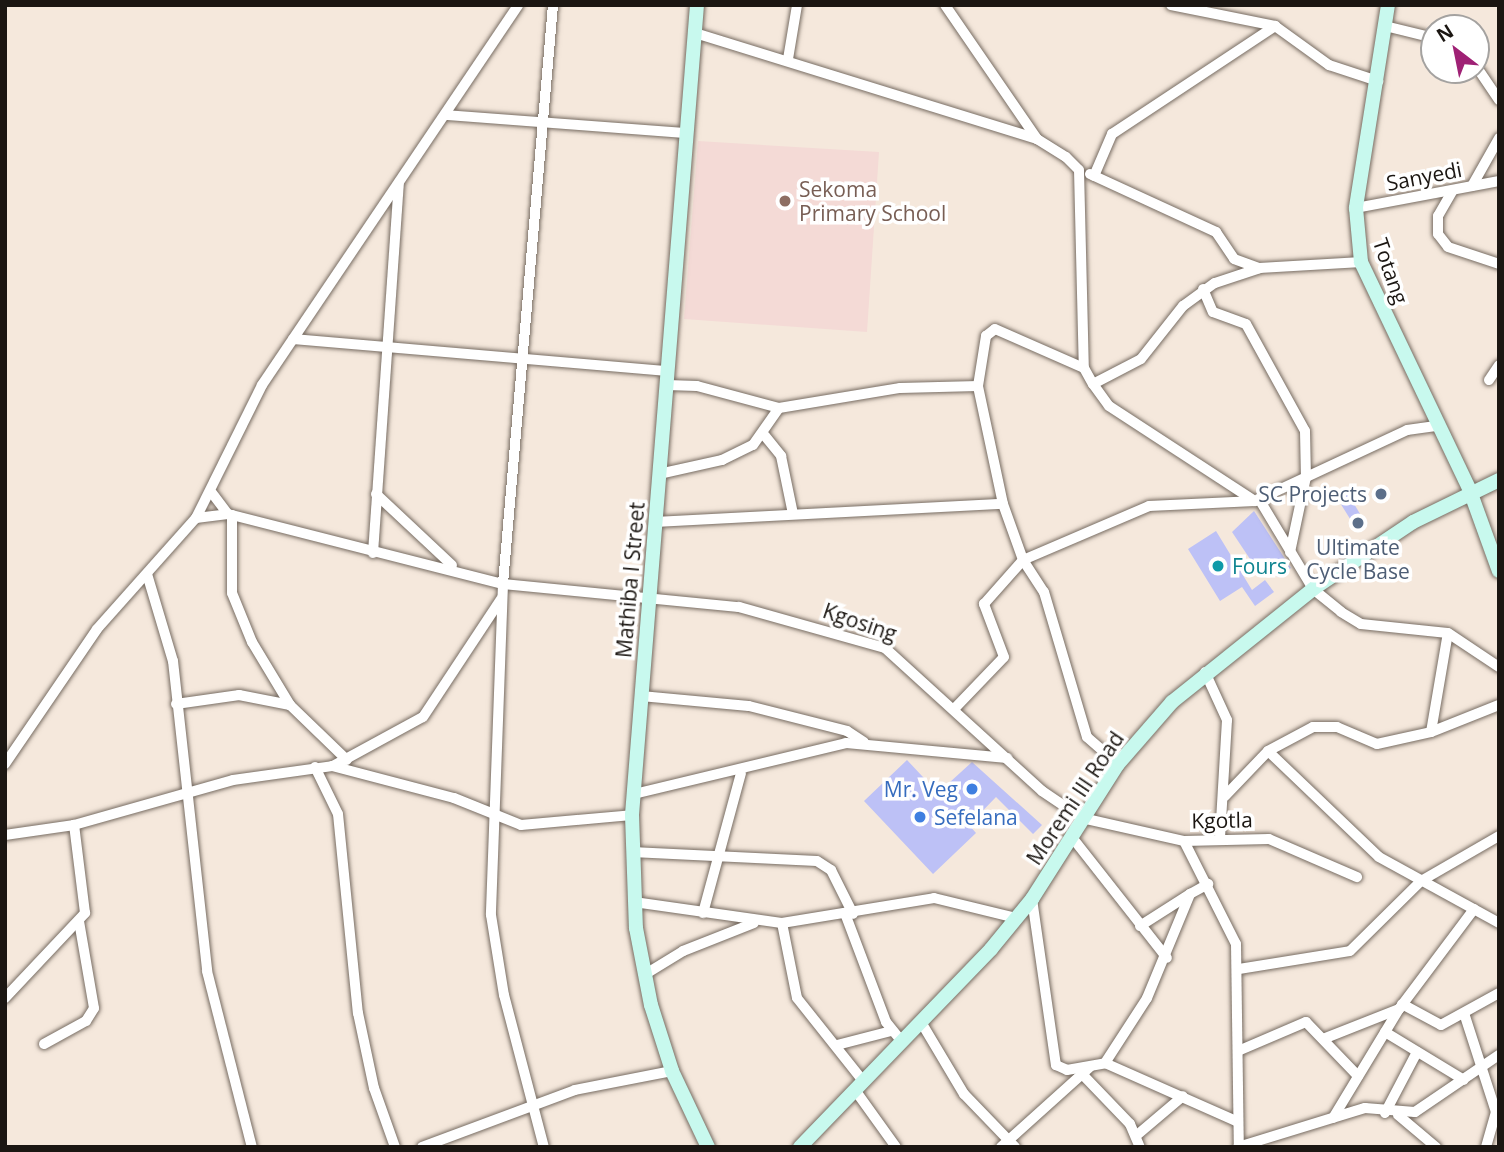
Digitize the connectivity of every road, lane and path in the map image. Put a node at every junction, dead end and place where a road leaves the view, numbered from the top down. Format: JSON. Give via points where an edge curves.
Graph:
{"nodes":[{"id":1,"x":518,"y":5,"type":"edge"},
{"id":2,"x":553,"y":5,"type":"edge"},
{"id":3,"x":697,"y":5,"type":"edge"},
{"id":4,"x":797,"y":5,"type":"edge"},
{"id":5,"x":945,"y":5,"type":"edge"},
{"id":6,"x":1171,"y":5,"type":"edge"},
{"id":7,"x":1388,"y":5,"type":"edge"},
{"id":8,"x":1275,"y":26,"type":"junction"},
{"id":9,"x":1385,"y":26,"type":"junction"},
{"id":10,"x":695,"y":33,"type":"junction"},
{"id":11,"x":1420,"y":34,"type":"edge"},
{"id":12,"x":788,"y":60,"type":"junction"},
{"id":13,"x":1378,"y":81,"type":"junction"},
{"id":14,"x":1488,"y":84,"type":"edge"},
{"id":15,"x":1499,"y":100,"type":"edge"},
{"id":16,"x":446,"y":115,"type":"junction"},
{"id":17,"x":543,"y":122,"type":"junction"},
{"id":18,"x":686,"y":133,"type":"junction"},
{"id":19,"x":1499,"y":138,"type":"edge"},
{"id":20,"x":1037,"y":139,"type":"junction"},
{"id":21,"x":1079,"y":170,"type":"junction"},
{"id":22,"x":1094,"y":176,"type":"junction"},
{"id":23,"x":1499,"y":181,"type":"edge"},
{"id":24,"x":399,"y":182,"type":"junction"},
{"id":25,"x":1472,"y":186,"type":"junction"},
{"id":26,"x":1453,"y":190,"type":"junction"},
{"id":27,"x":1356,"y":208,"type":"junction"},
{"id":28,"x":1361,"y":262,"type":"junction"},
{"id":29,"x":1499,"y":264,"type":"edge"},
{"id":30,"x":1260,"y":268,"type":"junction"},
{"id":31,"x":1203,"y":289,"type":"junction"},
{"id":32,"x":293,"y":339,"type":"junction"},
{"id":33,"x":385,"y":348,"type":"junction"},
{"id":34,"x":522,"y":362,"type":"junction"},
{"id":35,"x":1499,"y":365,"type":"edge"},
{"id":36,"x":1084,"y":368,"type":"junction"},
{"id":37,"x":667,"y":378,"type":"junction"},
{"id":38,"x":1489,"y":380,"type":"dead end"},
{"id":39,"x":1093,"y":384,"type":"junction"},
{"id":40,"x":978,"y":386,"type":"junction"},
{"id":41,"x":779,"y":408,"type":"junction"},
{"id":42,"x":1436,"y":426,"type":"junction"},
{"id":43,"x":765,"y":436,"type":"junction"},
{"id":44,"x":659,"y":474,"type":"junction"},
{"id":45,"x":1306,"y":477,"type":"junction"},
{"id":46,"x":1499,"y":480,"type":"edge"},
{"id":47,"x":1470,"y":491,"type":"junction"},
{"id":48,"x":212,"y":494,"type":"junction"},
{"id":49,"x":376,"y":494,"type":"junction"},
{"id":50,"x":1257,"y":500,"type":"junction"},
{"id":51,"x":1003,"y":504,"type":"junction"},
{"id":52,"x":793,"y":514,"type":"junction"},
{"id":53,"x":230,"y":515,"type":"junction"},
{"id":54,"x":195,"y":519,"type":"junction"},
{"id":55,"x":655,"y":522,"type":"junction"},
{"id":56,"x":373,"y":552,"type":"junction"},
{"id":57,"x":1290,"y":552,"type":"junction"},
{"id":58,"x":1023,"y":560,"type":"junction"},
{"id":59,"x":456,"y":567,"type":"junction"},
{"id":60,"x":1499,"y":571,"type":"edge"},
{"id":61,"x":147,"y":574,"type":"junction"},
{"id":62,"x":503,"y":584,"type":"junction"},
{"id":63,"x":1313,"y":589,"type":"junction"},
{"id":64,"x":649,"y":595,"type":"junction"},
{"id":65,"x":501,"y":599,"type":"junction"},
{"id":66,"x":1448,"y":633,"type":"junction"},
{"id":67,"x":1499,"y":667,"type":"edge"},
{"id":68,"x":1205,"y":671,"type":"junction"},
{"id":69,"x":641,"y":696,"type":"junction"},
{"id":70,"x":176,"y":704,"type":"junction"},
{"id":71,"x":290,"y":705,"type":"junction"},
{"id":72,"x":1499,"y":705,"type":"edge"},
{"id":73,"x":956,"y":707,"type":"junction"},
{"id":74,"x":1431,"y":732,"type":"junction"},
{"id":75,"x":864,"y":742,"type":"junction"},
{"id":76,"x":1268,"y":751,"type":"junction"},
{"id":77,"x":1008,"y":758,"type":"junction"},
{"id":78,"x":347,"y":760,"type":"junction"},
{"id":79,"x":5,"y":764,"type":"edge"},
{"id":80,"x":1118,"y":764,"type":"junction"},
{"id":81,"x":332,"y":766,"type":"junction"},
{"id":82,"x":315,"y":767,"type":"junction"},
{"id":83,"x":741,"y":773,"type":"junction"},
{"id":84,"x":188,"y":794,"type":"junction"},
{"id":85,"x":634,"y":794,"type":"junction"},
{"id":86,"x":1225,"y":796,"type":"junction"},
{"id":87,"x":492,"y":812,"type":"junction"},
{"id":88,"x":632,"y":816,"type":"junction"},
{"id":89,"x":1082,"y":818,"type":"junction"},
{"id":90,"x":74,"y":825,"type":"junction"},
{"id":91,"x":5,"y":835,"type":"edge"},
{"id":92,"x":1071,"y":836,"type":"junction"},
{"id":93,"x":1499,"y":836,"type":"edge"},
{"id":94,"x":1220,"y":838,"type":"junction"},
{"id":95,"x":1184,"y":841,"type":"junction"},
{"id":96,"x":632,"y":852,"type":"junction"},
{"id":97,"x":722,"y":856,"type":"junction"},
{"id":98,"x":1357,"y":877,"type":"dead end"},
{"id":99,"x":1421,"y":881,"type":"junction"},
{"id":100,"x":1208,"y":884,"type":"junction"},
{"id":101,"x":1190,"y":894,"type":"junction"},
{"id":102,"x":1032,"y":899,"type":"junction"},
{"id":103,"x":634,"y":902,"type":"junction"},
{"id":104,"x":1474,"y":909,"type":"junction"},
{"id":105,"x":703,"y":913,"type":"junction"},
{"id":106,"x":850,"y":915,"type":"junction"},
{"id":107,"x":1016,"y":918,"type":"junction"},
{"id":108,"x":79,"y":921,"type":"junction"},
{"id":109,"x":758,"y":921,"type":"junction"},
{"id":110,"x":782,"y":923,"type":"junction"},
{"id":111,"x":1499,"y":923,"type":"edge"},
{"id":112,"x":1139,"y":926,"type":"junction"},
{"id":113,"x":1167,"y":958,"type":"junction"},
{"id":114,"x":1239,"y":970,"type":"junction"},
{"id":115,"x":645,"y":975,"type":"junction"},
{"id":116,"x":1499,"y":993,"type":"edge"},
{"id":117,"x":5,"y":998,"type":"edge"},
{"id":118,"x":1400,"y":1006,"type":"junction"},
{"id":119,"x":1464,"y":1013,"type":"junction"},
{"id":120,"x":921,"y":1022,"type":"junction"},
{"id":121,"x":1385,"y":1032,"type":"junction"},
{"id":122,"x":897,"y":1036,"type":"junction"},
{"id":123,"x":1323,"y":1039,"type":"junction"},
{"id":124,"x":44,"y":1044,"type":"dead end"},
{"id":125,"x":837,"y":1045,"type":"junction"},
{"id":126,"x":1238,"y":1051,"type":"junction"},
{"id":127,"x":1417,"y":1052,"type":"junction"},
{"id":128,"x":1498,"y":1058,"type":"edge"},
{"id":129,"x":1105,"y":1063,"type":"junction"},
{"id":130,"x":1486,"y":1065,"type":"junction"},
{"id":131,"x":672,"y":1071,"type":"junction"},
{"id":132,"x":1086,"y":1071,"type":"junction"},
{"id":133,"x":1358,"y":1076,"type":"junction"},
{"id":134,"x":1464,"y":1080,"type":"junction"},
{"id":135,"x":859,"y":1085,"type":"junction"},
{"id":136,"x":1183,"y":1096,"type":"junction"},
{"id":137,"x":532,"y":1109,"type":"junction"},
{"id":138,"x":1385,"y":1113,"type":"junction"},
{"id":139,"x":1398,"y":1115,"type":"junction"},
{"id":140,"x":1333,"y":1118,"type":"junction"},
{"id":141,"x":1236,"y":1121,"type":"junction"},
{"id":142,"x":1137,"y":1135,"type":"junction"},
{"id":143,"x":1009,"y":1145,"type":"edge"},
{"id":144,"x":251,"y":1147,"type":"edge"},
{"id":145,"x":395,"y":1147,"type":"edge"},
{"id":146,"x":422,"y":1147,"type":"edge"},
{"id":147,"x":544,"y":1147,"type":"edge"},
{"id":148,"x":708,"y":1147,"type":"edge"},
{"id":149,"x":800,"y":1147,"type":"edge"},
{"id":150,"x":897,"y":1147,"type":"edge"},
{"id":151,"x":1140,"y":1147,"type":"edge"},
{"id":152,"x":1239,"y":1147,"type":"edge"},
{"id":153,"x":1436,"y":1147,"type":"edge"},
{"id":154,"x":1486,"y":1147,"type":"edge"}],
"edges":[{"from":1,"to":16,"type":"street"},
{"from":2,"to":17,"type":"street"},
{"from":3,"to":10,"type":"street","name":"Mathiba I Street"},
{"from":4,"to":12,"type":"street"},
{"from":5,"to":20,"type":"street"},
{"from":6,"to":8,"type":"street"},
{"from":7,"to":9,"type":"street","name":"Totang"},
{"from":8,"to":13,"type":"street","via":[[1329,65]]},
{"from":8,"to":22,"type":"street","via":[[1112,134]]},
{"from":9,"to":11,"type":"street"},
{"from":9,"to":13,"type":"street","name":"Totang"},
{"from":10,"to":12,"type":"street"},
{"from":10,"to":18,"type":"street","name":"Mathiba I Street"},
{"from":12,"to":20,"type":"street","via":[[874,92]]},
{"from":13,"to":27,"type":"street","name":"Totang"},
{"from":14,"to":15,"type":"street"},
{"from":16,"to":17,"type":"street"},
{"from":16,"to":24,"type":"street"},
{"from":17,"to":18,"type":"street"},
{"from":17,"to":34,"type":"street"},
{"from":18,"to":37,"type":"street","name":"Mathiba I Street"},
{"from":19,"to":25,"type":"street"},
{"from":20,"to":21,"type":"street"},
{"from":21,"to":22,"type":"street"},
{"from":21,"to":36,"type":"street"},
{"from":22,"to":30,"type":"street","via":[[1216,232],[1234,259]]},
{"from":23,"to":25,"type":"street","name":"Sanyedi"},
{"from":24,"to":32,"type":"street"},
{"from":24,"to":33,"type":"street"},
{"from":25,"to":26,"type":"street","name":"Sanyedi"},
{"from":26,"to":27,"type":"street","name":"Sanyedi"},
{"from":26,"to":29,"type":"street","via":[[1438,216],[1438,234],[1448,247]]},
{"from":27,"to":28,"type":"street","name":"Totang"},
{"from":28,"to":30,"type":"street"},
{"from":28,"to":42,"type":"street","name":"Totang"},
{"from":30,"to":31,"type":"street"},
{"from":31,"to":39,"type":"street","via":[[1142,359]]},
{"from":31,"to":45,"type":"street","via":[[1213,312],[1245,324],[1305,431]]},
{"from":32,"to":33,"type":"street"},
{"from":32,"to":48,"type":"street","via":[[245,414]]},
{"from":33,"to":34,"type":"street"},
{"from":33,"to":49,"type":"street"},
{"from":34,"to":37,"type":"street"},
{"from":34,"to":62,"type":"street"},
{"from":35,"to":38,"type":"street"},
{"from":36,"to":39,"type":"street"},
{"from":36,"to":40,"type":"street","via":[[990,329]]},
{"from":37,"to":41,"type":"street"},
{"from":37,"to":44,"type":"street","name":"Mathiba I Street"},
{"from":39,"to":50,"type":"street","via":[[1109,406]]},
{"from":40,"to":41,"type":"street","via":[[900,388]]},
{"from":40,"to":51,"type":"street"},
{"from":41,"to":43,"type":"street"},
{"from":42,"to":45,"type":"street","via":[[1407,430]]},
{"from":42,"to":47,"type":"street","name":"Totang"},
{"from":43,"to":44,"type":"street","via":[[722,460]]},
{"from":43,"to":52,"type":"street","via":[[781,456]]},
{"from":44,"to":55,"type":"street","name":"Mathiba I Street"},
{"from":45,"to":50,"type":"street"},
{"from":45,"to":57,"type":"street"},
{"from":46,"to":47,"type":"street","name":"Moremi III Road"},
{"from":47,"to":60,"type":"street","name":"Totang"},
{"from":47,"to":63,"type":"street","name":"Moremi III Road"},
{"from":48,"to":53,"type":"street"},
{"from":48,"to":54,"type":"street"},
{"from":49,"to":56,"type":"street"},
{"from":49,"to":59,"type":"street"},
{"from":50,"to":57,"type":"street"},
{"from":50,"to":58,"type":"street","via":[[1149,506]]},
{"from":51,"to":52,"type":"street"},
{"from":51,"to":58,"type":"street"},
{"from":52,"to":55,"type":"street"},
{"from":53,"to":54,"type":"street"},
{"from":53,"to":56,"type":"street"},
{"from":53,"to":71,"type":"street","via":[[232,593],[251,642]]},
{"from":54,"to":61,"type":"street"},
{"from":55,"to":64,"type":"street","name":"Mathiba I Street"},
{"from":56,"to":59,"type":"street"},
{"from":57,"to":63,"type":"street"},
{"from":58,"to":73,"type":"street","via":[[984,604],[1004,657]]},
{"from":58,"to":80,"type":"street","via":[[1044,592],[1091,745]]},
{"from":59,"to":62,"type":"street","name":"Kgosing"},
{"from":61,"to":70,"type":"street","via":[[169,642]]},
{"from":61,"to":79,"type":"street","via":[[97,629]]},
{"from":62,"to":64,"type":"street","name":"Kgosing"},
{"from":62,"to":65,"type":"street"},
{"from":63,"to":66,"type":"street","via":[[1361,624]]},
{"from":63,"to":68,"type":"street","name":"Moremi III Road"},
{"from":64,"to":69,"type":"street","name":"Mathiba I Street"},
{"from":64,"to":73,"type":"street","name":"Kgosing","via":[[739,607],[885,648]]},
{"from":65,"to":78,"type":"street","via":[[423,717]]},
{"from":65,"to":87,"type":"street"},
{"from":66,"to":67,"type":"street"},
{"from":66,"to":74,"type":"street"},
{"from":68,"to":80,"type":"street","name":"Moremi III Road"},
{"from":68,"to":86,"type":"street","via":[[1227,720]]},
{"from":69,"to":75,"type":"street","via":[[749,706],[847,731]]},
{"from":69,"to":85,"type":"street","name":"Mathiba I Street"},
{"from":70,"to":71,"type":"street","via":[[239,695]]},
{"from":70,"to":84,"type":"street"},
{"from":71,"to":78,"type":"street"},
{"from":72,"to":74,"type":"street"},
{"from":73,"to":77,"type":"street","name":"Kgosing"},
{"from":74,"to":76,"type":"street","via":[[1377,744],[1336,727],[1313,727]]},
{"from":75,"to":77,"type":"street"},
{"from":75,"to":83,"type":"street"},
{"from":76,"to":86,"type":"street"},
{"from":76,"to":99,"type":"street","via":[[1371,851]]},
{"from":77,"to":89,"type":"street","name":"Kgosing"},
{"from":78,"to":81,"type":"street"},
{"from":80,"to":89,"type":"street","name":"Moremi III Road"},
{"from":81,"to":82,"type":"street"},
{"from":81,"to":87,"type":"street"},
{"from":82,"to":84,"type":"street"},
{"from":82,"to":145,"type":"street","via":[[338,814],[358,1013],[368,1067]]},
{"from":83,"to":85,"type":"street"},
{"from":83,"to":97,"type":"street"},
{"from":84,"to":90,"type":"street"},
{"from":84,"to":144,"type":"street","via":[[207,971]]},
{"from":85,"to":88,"type":"street","name":"Mathiba I Street"},
{"from":86,"to":94,"type":"street"},
{"from":87,"to":88,"type":"street","via":[[534,826]]},
{"from":87,"to":137,"type":"street","via":[[493,938]]},
{"from":88,"to":96,"type":"street","name":"Mathiba I Street"},
{"from":89,"to":92,"type":"street","name":"Moremi III Road"},
{"from":89,"to":95,"type":"street","name":"Kgotla"},
{"from":90,"to":91,"type":"street"},
{"from":90,"to":108,"type":"street","via":[[87,899]]},
{"from":92,"to":102,"type":"street","name":"Moremi III Road"},
{"from":92,"to":112,"type":"street"},
{"from":93,"to":99,"type":"street"},
{"from":94,"to":95,"type":"street","name":"Kgotla"},
{"from":94,"to":98,"type":"street","name":"Kgotla","via":[[1269,839]]},
{"from":95,"to":100,"type":"street"},
{"from":96,"to":97,"type":"street"},
{"from":96,"to":103,"type":"street","name":"Mathiba I Street"},
{"from":97,"to":105,"type":"street"},
{"from":97,"to":106,"type":"street","via":[[817,861],[831,870]]},
{"from":99,"to":104,"type":"street"},
{"from":99,"to":114,"type":"street","via":[[1350,951]]},
{"from":100,"to":101,"type":"street"},
{"from":100,"to":114,"type":"street","via":[[1231,926]]},
{"from":101,"to":112,"type":"street"},
{"from":101,"to":113,"type":"street"},
{"from":102,"to":107,"type":"street","name":"Moremi III Road"},
{"from":102,"to":132,"type":"street","via":[[1053,1059],[1067,1070]]},
{"from":103,"to":105,"type":"street"},
{"from":103,"to":115,"type":"street","name":"Mathiba I Street"},
{"from":104,"to":111,"type":"street"},
{"from":104,"to":118,"type":"street"},
{"from":105,"to":109,"type":"street"},
{"from":106,"to":107,"type":"street","via":[[934,898]]},
{"from":106,"to":110,"type":"street"},
{"from":106,"to":122,"type":"street"},
{"from":107,"to":120,"type":"street","name":"Moremi III Road"},
{"from":108,"to":117,"type":"street"},
{"from":108,"to":124,"type":"street","via":[[94,1008],[86,1021]]},
{"from":109,"to":110,"type":"street"},
{"from":109,"to":115,"type":"street","via":[[683,951]]},
{"from":110,"to":125,"type":"street","via":[[797,998]]},
{"from":112,"to":113,"type":"street"},
{"from":113,"to":129,"type":"street"},
{"from":114,"to":126,"type":"street"},
{"from":115,"to":131,"type":"street","name":"Mathiba I Street"},
{"from":116,"to":119,"type":"street"},
{"from":118,"to":119,"type":"street","via":[[1438,1025]]},
{"from":118,"to":121,"type":"street"},
{"from":118,"to":123,"type":"street"},
{"from":119,"to":130,"type":"street"},
{"from":120,"to":122,"type":"street","name":"Moremi III Road"},
{"from":120,"to":143,"type":"street","via":[[964,1094]]},
{"from":121,"to":127,"type":"street"},
{"from":121,"to":133,"type":"street"},
{"from":122,"to":125,"type":"street"},
{"from":122,"to":135,"type":"street","name":"Moremi III Road"},
{"from":123,"to":126,"type":"street","via":[[1304,1022]]},
{"from":123,"to":133,"type":"street"},
{"from":125,"to":135,"type":"street"},
{"from":126,"to":141,"type":"street"},
{"from":127,"to":134,"type":"street"},
{"from":127,"to":138,"type":"street"},
{"from":128,"to":130,"type":"street"},
{"from":129,"to":132,"type":"street"},
{"from":129,"to":136,"type":"street"},
{"from":130,"to":134,"type":"street"},
{"from":130,"to":154,"type":"street","via":[[1496,1112]]},
{"from":131,"to":137,"type":"street","via":[[604,1082]]},
{"from":131,"to":148,"type":"street","name":"Mathiba I Street"},
{"from":132,"to":142,"type":"street"},
{"from":132,"to":143,"type":"street"},
{"from":133,"to":140,"type":"street"},
{"from":134,"to":139,"type":"street","via":[[1425,1108]]},
{"from":135,"to":149,"type":"street","name":"Moremi III Road"},
{"from":135,"to":150,"type":"street"},
{"from":136,"to":141,"type":"street"},
{"from":136,"to":142,"type":"street"},
{"from":137,"to":146,"type":"street"},
{"from":137,"to":147,"type":"street"},
{"from":138,"to":139,"type":"street"},
{"from":138,"to":140,"type":"street","via":[[1365,1108]]},
{"from":139,"to":153,"type":"street"},
{"from":140,"to":152,"type":"street"},
{"from":141,"to":152,"type":"street"},
{"from":142,"to":151,"type":"street"}]}
